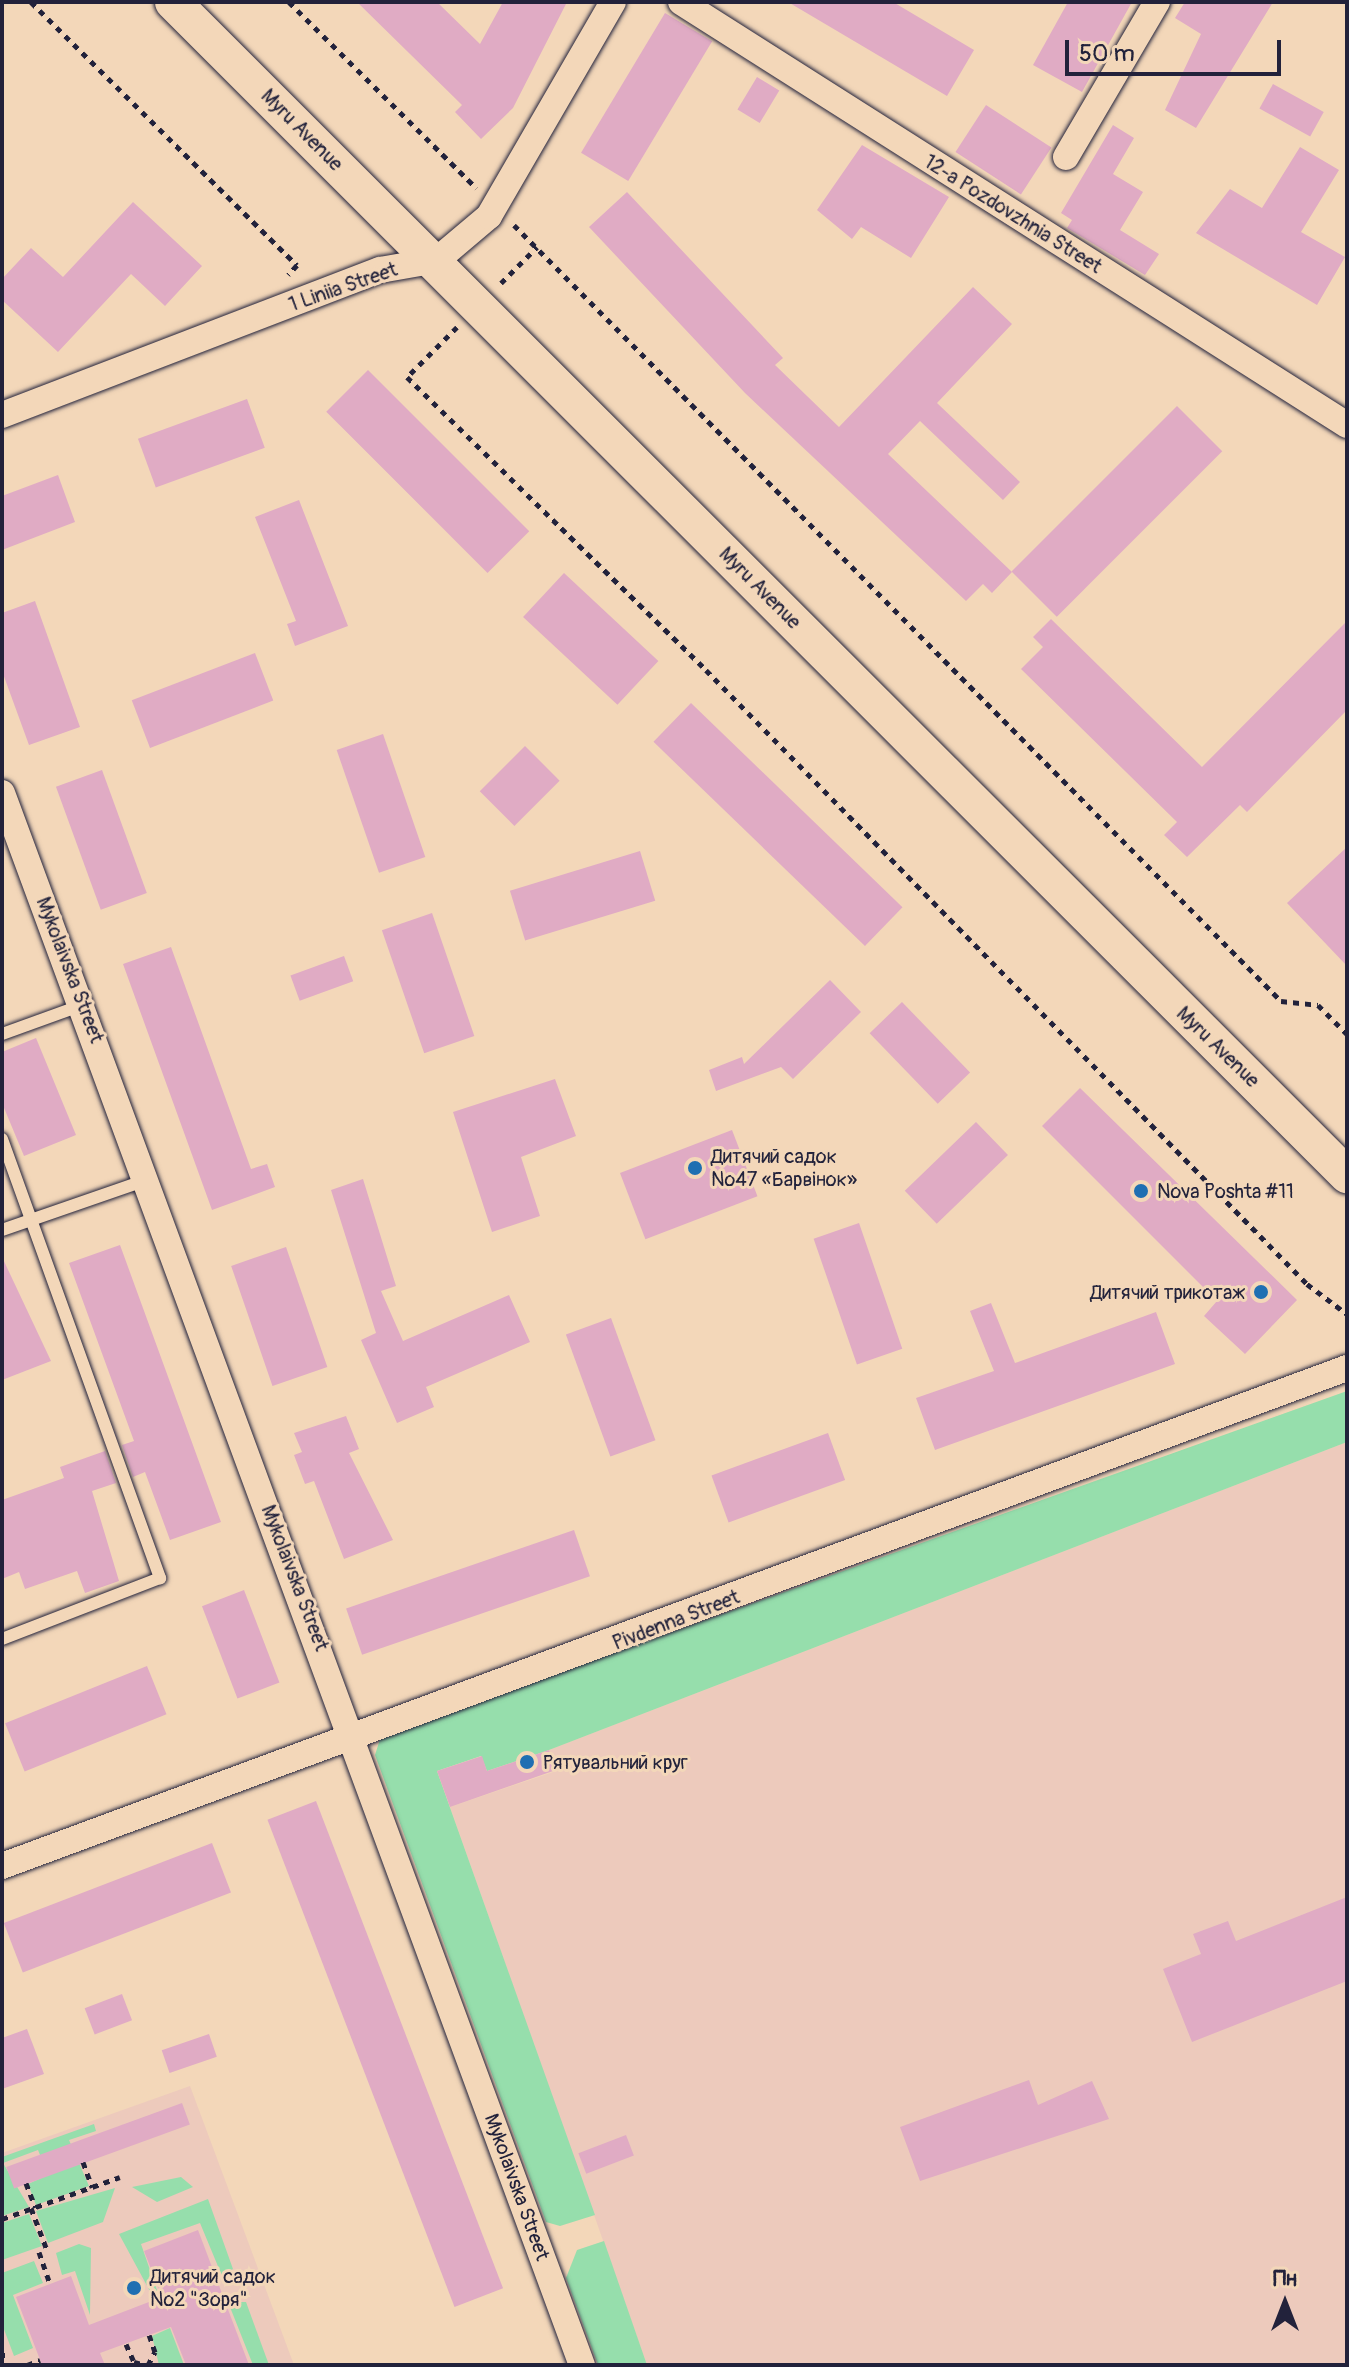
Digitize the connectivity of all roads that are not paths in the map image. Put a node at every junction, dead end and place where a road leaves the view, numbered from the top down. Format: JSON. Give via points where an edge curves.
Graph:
{"nodes":[{"id":1,"x":173,"y":2,"type":"edge"},
{"id":2,"x":613,"y":2,"type":"edge"},
{"id":3,"x":681,"y":2,"type":"edge"},
{"id":4,"x":1157,"y":2,"type":"edge"},
{"id":5,"x":1066,"y":157,"type":"dead end"},
{"id":6,"x":437,"y":260,"type":"junction"},
{"id":7,"x":2,"y":415,"type":"edge"},
{"id":8,"x":1347,"y":425,"type":"edge"},
{"id":9,"x":2,"y":793,"type":"edge"},
{"id":10,"x":84,"y":1004,"type":"junction"},
{"id":11,"x":2,"y":1034,"type":"edge"},
{"id":12,"x":2,"y":1139,"type":"edge"},
{"id":13,"x":1347,"y":1175,"type":"edge"},
{"id":14,"x":148,"y":1179,"type":"junction"},
{"id":15,"x":33,"y":1219,"type":"junction"},
{"id":16,"x":2,"y":1230,"type":"edge"},
{"id":17,"x":1347,"y":1368,"type":"edge"},
{"id":18,"x":2,"y":1639,"type":"edge"},
{"id":19,"x":357,"y":1740,"type":"junction"},
{"id":20,"x":2,"y":1866,"type":"edge"},
{"id":21,"x":582,"y":2365,"type":"edge"}],
"edges":[{"from":1,"to":6,"type":"main road","name":"Myru Avenue"},
{"from":2,"to":6,"type":"street","via":[[495,206]]},
{"from":3,"to":8,"type":"street","name":"12-a Pozdovzhnia Street"},
{"from":4,"to":5,"type":"street"},
{"from":6,"to":7,"type":"street","name":"1 Liniia Street","via":[[380,270]]},
{"from":6,"to":13,"type":"main road","name":"Myru Avenue"},
{"from":9,"to":10,"type":"street","name":"Mykolaivska Street"},
{"from":10,"to":11,"type":"lane"},
{"from":10,"to":14,"type":"street","name":"Mykolaivska Street"},
{"from":12,"to":15,"type":"lane"},
{"from":14,"to":15,"type":"lane"},
{"from":14,"to":19,"type":"street","name":"Mykolaivska Street"},
{"from":15,"to":16,"type":"lane"},
{"from":15,"to":18,"type":"lane","via":[[160,1578]]},
{"from":17,"to":19,"type":"street","name":"Pivdenna Street"},
{"from":19,"to":20,"type":"street","name":"Pivdenna Street"},
{"from":19,"to":21,"type":"street","name":"Mykolaivska Street"}]}
